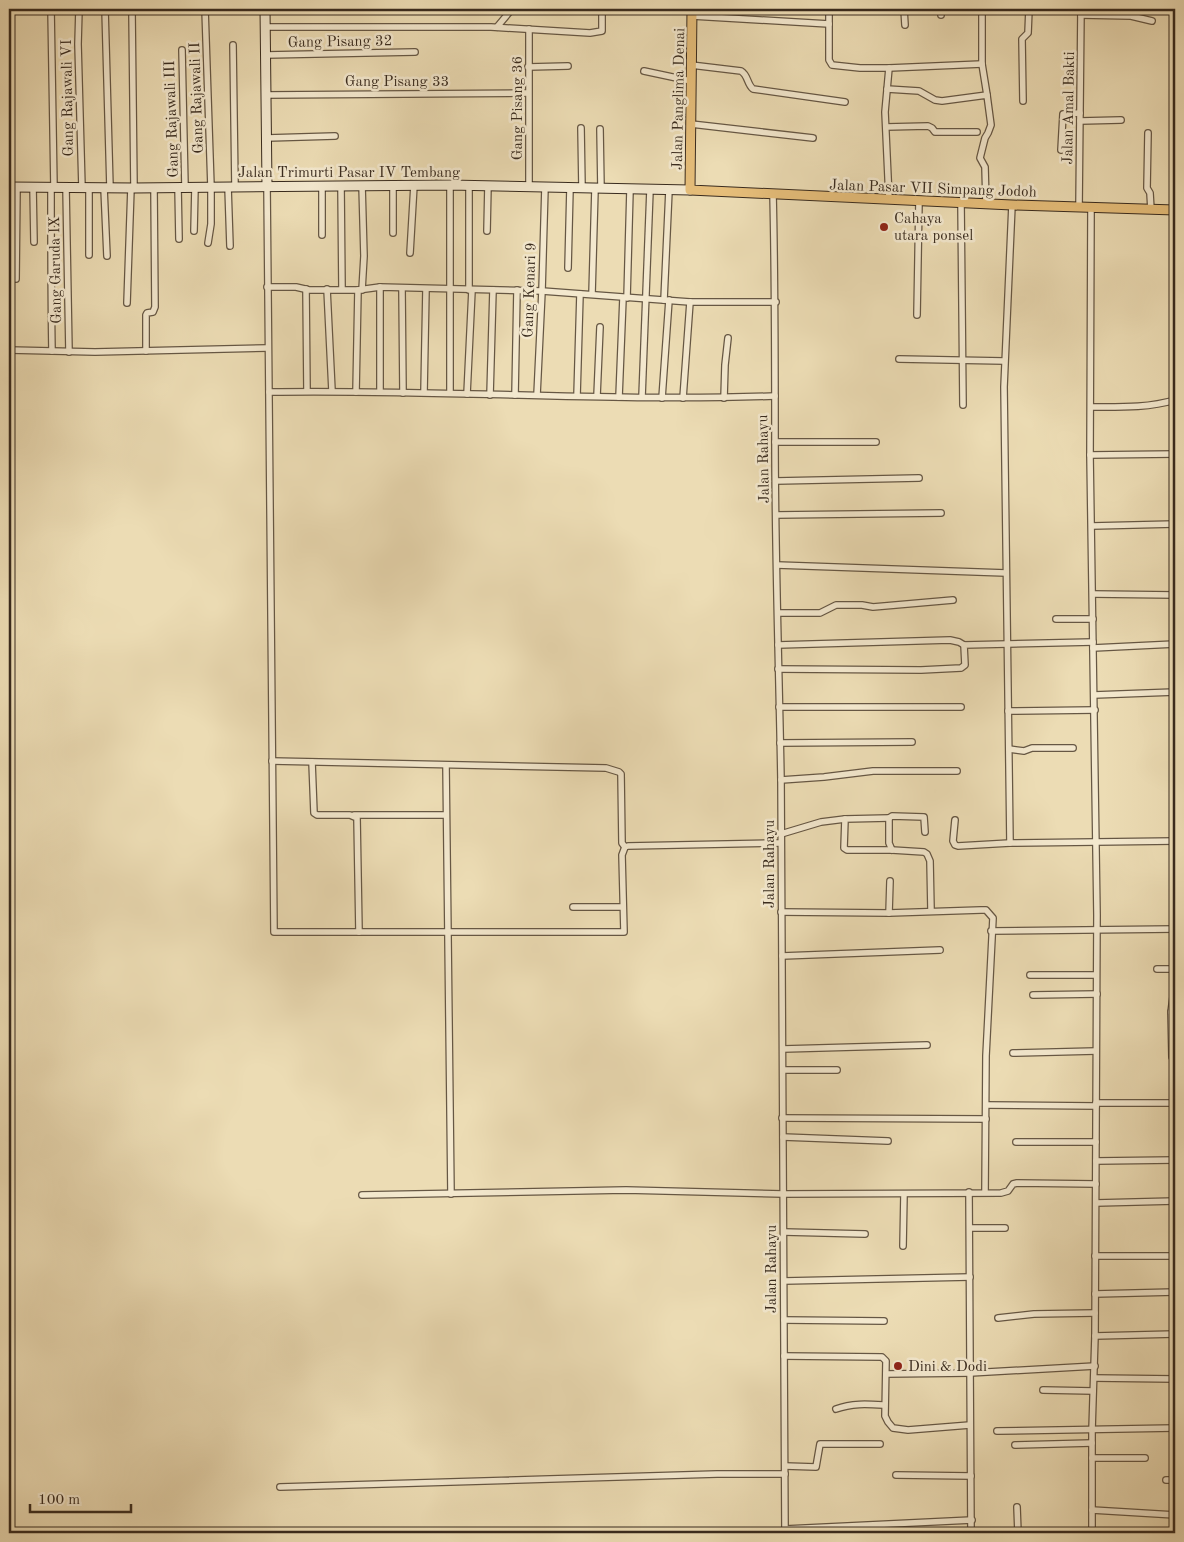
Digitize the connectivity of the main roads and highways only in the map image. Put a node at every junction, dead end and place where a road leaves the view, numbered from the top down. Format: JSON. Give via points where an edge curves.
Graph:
{"nodes":[{"id":1,"x":692,"y":12,"type":"edge"},
{"id":2,"x":690,"y":190,"type":"joint"},
{"id":3,"x":1175,"y":210,"type":"edge"}],
"edges":[{"from":1,"to":2,"type":"main road","name":"Jalan Panglima Denai"},
{"from":2,"to":3,"type":"main road","name":"Jalan Pasar VII Simpang Jodoh"}]}
